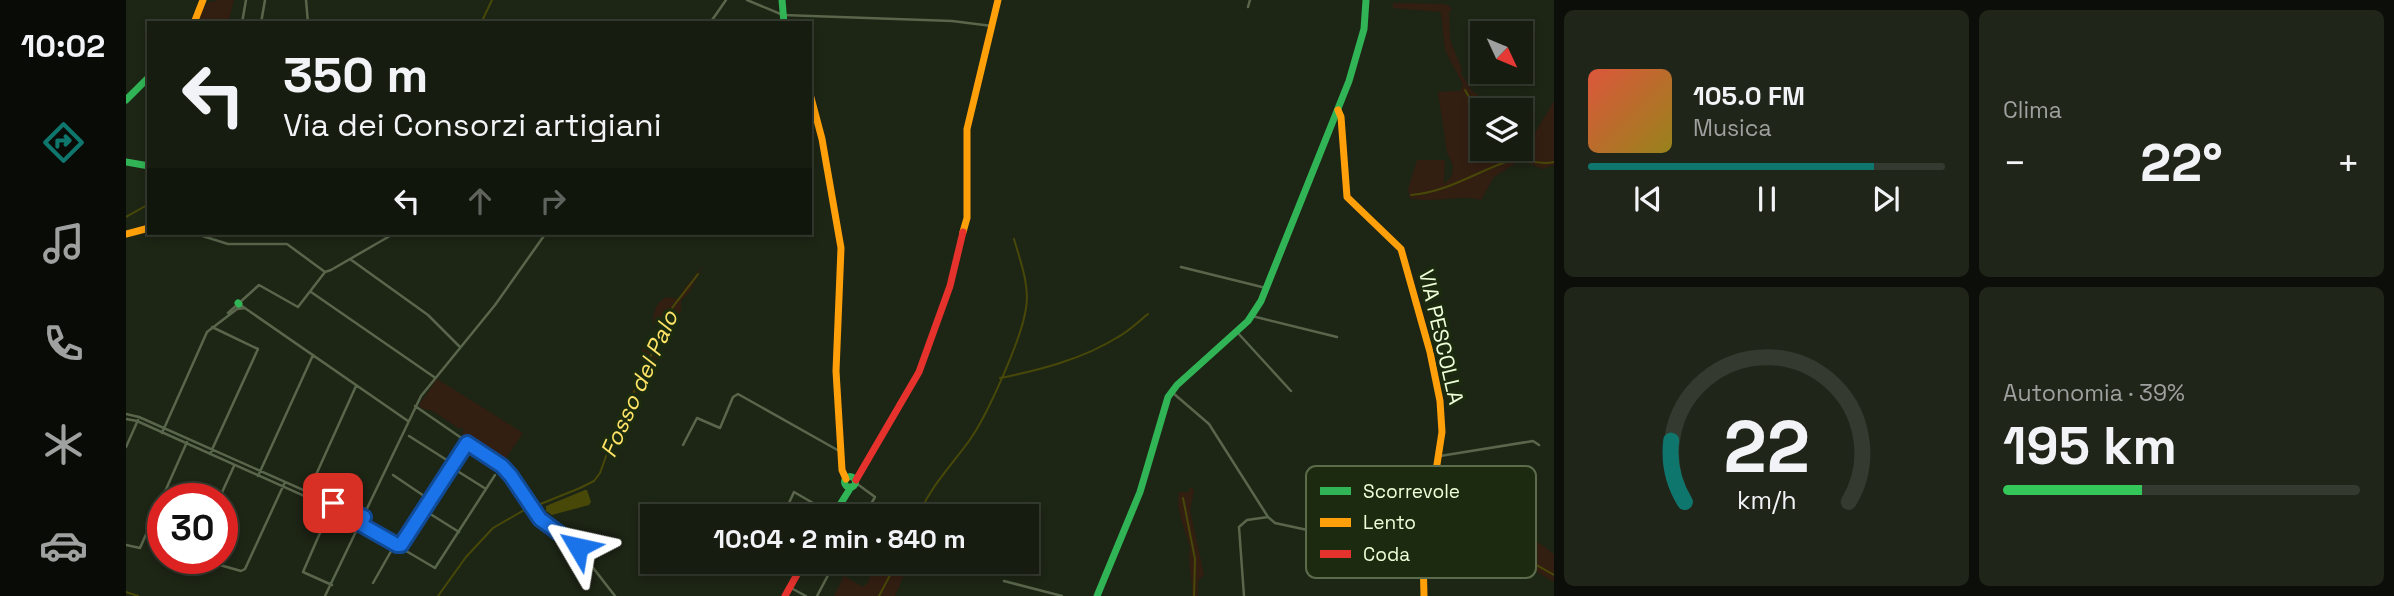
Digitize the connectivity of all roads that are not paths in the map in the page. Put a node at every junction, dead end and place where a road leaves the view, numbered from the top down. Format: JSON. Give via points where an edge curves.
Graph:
{"nodes":[{"id":1,"x":246,"y":0,"type":"edge"},
{"id":2,"x":265,"y":0,"type":"edge"},
{"id":3,"x":306,"y":0,"type":"edge"},
{"id":4,"x":726,"y":0,"type":"edge"},
{"id":5,"x":747,"y":0,"type":"edge"},
{"id":6,"x":782,"y":0,"type":"edge"},
{"id":7,"x":998,"y":0,"type":"edge"},
{"id":8,"x":1250,"y":0,"type":"edge"},
{"id":9,"x":1366,"y":0,"type":"edge"},
{"id":10,"x":204,"y":1,"type":"edge"},
{"id":11,"x":1248,"y":7,"type":"dead end"},
{"id":12,"x":783,"y":19,"type":"edge"},
{"id":13,"x":195,"y":21,"type":"edge"},
{"id":14,"x":242,"y":21,"type":"edge"},
{"id":15,"x":261,"y":21,"type":"edge"},
{"id":16,"x":308,"y":21,"type":"edge"},
{"id":17,"x":711,"y":21,"type":"edge"},
{"id":18,"x":992,"y":26,"type":"junction"},
{"id":19,"x":147,"y":79,"type":"edge"},
{"id":20,"x":126,"y":100,"type":"edge"},
{"id":21,"x":812,"y":102,"type":"edge"},
{"id":22,"x":1338,"y":110,"type":"junction"},
{"id":23,"x":126,"y":162,"type":"edge"},
{"id":24,"x":147,"y":166,"type":"edge"},
{"id":25,"x":147,"y":229,"type":"edge"},
{"id":26,"x":126,"y":234,"type":"edge"},
{"id":27,"x":199,"y":235,"type":"edge"},
{"id":28,"x":392,"y":235,"type":"edge"},
{"id":29,"x":545,"y":235,"type":"edge"},
{"id":30,"x":350,"y":259,"type":"junction"},
{"id":31,"x":1181,"y":267,"type":"dead end"},
{"id":32,"x":325,"y":272,"type":"junction"},
{"id":33,"x":1266,"y":288,"type":"junction"},
{"id":34,"x":311,"y":292,"type":"junction"},
{"id":35,"x":240,"y":306,"type":"junction"},
{"id":36,"x":1252,"y":316,"type":"junction"},
{"id":37,"x":212,"y":327,"type":"junction"},
{"id":38,"x":1237,"y":331,"type":"junction"},
{"id":39,"x":1337,"y":337,"type":"dead end"},
{"id":40,"x":460,"y":347,"type":"junction"},
{"id":41,"x":313,"y":355,"type":"junction"},
{"id":42,"x":434,"y":377,"type":"junction"},
{"id":43,"x":356,"y":386,"type":"junction"},
{"id":44,"x":1291,"y":391,"type":"dead end"},
{"id":45,"x":1171,"y":392,"type":"junction"},
{"id":46,"x":415,"y":406,"type":"junction"},
{"id":47,"x":126,"y":417,"type":"edge"},
{"id":48,"x":138,"y":419,"type":"junction"},
{"id":49,"x":408,"y":421,"type":"junction"},
{"id":50,"x":163,"y":431,"type":"junction"},
{"id":51,"x":409,"y":436,"type":"dead end"},
{"id":52,"x":189,"y":439,"type":"junction"},
{"id":53,"x":187,"y":443,"type":"junction"},
{"id":54,"x":467,"y":443,"type":"junction"},
{"id":55,"x":683,"y":444,"type":"dead end"},
{"id":56,"x":1539,"y":445,"type":"dead end"},
{"id":57,"x":126,"y":447,"type":"edge"},
{"id":58,"x":213,"y":450,"type":"junction"},
{"id":59,"x":841,"y":452,"type":"junction"},
{"id":60,"x":210,"y":454,"type":"junction"},
{"id":61,"x":1440,"y":456,"type":"junction"},
{"id":62,"x":236,"y":460,"type":"junction"},
{"id":63,"x":234,"y":465,"type":"junction"},
{"id":64,"x":452,"y":466,"type":"junction"},
{"id":65,"x":1438,"y":466,"type":"edge"},
{"id":66,"x":260,"y":471,"type":"junction"},
{"id":67,"x":393,"y":475,"type":"dead end"},
{"id":68,"x":495,"y":475,"type":"dead end"},
{"id":69,"x":258,"y":476,"type":"junction"},
{"id":70,"x":853,"y":481,"type":"junction"},
{"id":71,"x":285,"y":482,"type":"junction"},
{"id":72,"x":226,"y":483,"type":"edge"},
{"id":73,"x":282,"y":486,"type":"junction"},
{"id":74,"x":486,"y":489,"type":"junction"},
{"id":75,"x":309,"y":492,"type":"junction"},
{"id":76,"x":306,"y":497,"type":"junction"},
{"id":77,"x":430,"y":500,"type":"junction"},
{"id":78,"x":333,"y":503,"type":"junction"},
{"id":79,"x":788,"y":504,"type":"edge"},
{"id":80,"x":814,"y":504,"type":"edge"},
{"id":81,"x":840,"y":504,"type":"edge"},
{"id":82,"x":871,"y":504,"type":"edge"},
{"id":83,"x":330,"y":508,"type":"junction"},
{"id":84,"x":424,"y":510,"type":"junction"},
{"id":85,"x":364,"y":517,"type":"junction"},
{"id":86,"x":1268,"y":517,"type":"junction"},
{"id":87,"x":361,"y":523,"type":"junction"},
{"id":88,"x":1306,"y":530,"type":"edge"},
{"id":89,"x":458,"y":532,"type":"junction"},
{"id":90,"x":126,"y":545,"type":"edge"},
{"id":91,"x":397,"y":548,"type":"junction"},
{"id":92,"x":238,"y":570,"type":"edge"},
{"id":93,"x":797,"y":574,"type":"edge"},
{"id":94,"x":829,"y":574,"type":"edge"},
{"id":95,"x":1424,"y":578,"type":"edge"},
{"id":96,"x":1004,"y":582,"type":"dead end"},
{"id":97,"x":373,"y":583,"type":"dead end"},
{"id":98,"x":332,"y":585,"type":"junction"},
{"id":99,"x":790,"y":587,"type":"junction"},
{"id":100,"x":325,"y":596,"type":"edge"},
{"id":101,"x":615,"y":596,"type":"edge"},
{"id":102,"x":785,"y":596,"type":"edge"},
{"id":103,"x":806,"y":596,"type":"edge"},
{"id":104,"x":817,"y":596,"type":"edge"},
{"id":105,"x":1062,"y":596,"type":"edge"},
{"id":106,"x":1097,"y":596,"type":"edge"},
{"id":107,"x":1244,"y":596,"type":"edge"},
{"id":108,"x":1424,"y":596,"type":"edge"}],
"edges":[{"from":1,"to":14,"type":"street"},
{"from":2,"to":15,"type":"street"},
{"from":3,"to":16,"type":"street"},
{"from":4,"to":17,"type":"street"},
{"from":5,"to":12,"type":"street"},
{"from":6,"to":12,"type":"street"},
{"from":7,"to":18,"type":"street"},
{"from":8,"to":11,"type":"street"},
{"from":9,"to":22,"type":"street","via":[[1361,43]]},
{"from":10,"to":13,"type":"street"},
{"from":12,"to":18,"type":"street","via":[[953,21]]},
{"from":18,"to":70,"type":"street","via":[[967,129],[967,218],[950,286],[923,364]]},
{"from":19,"to":20,"type":"street"},
{"from":21,"to":59,"type":"street","via":[[841,248],[836,371]]},
{"from":22,"to":33,"type":"street"},
{"from":22,"to":61,"type":"street","name":"VIA PESCOLLA","via":[[1347,197],[1404,254],[1440,401]]},
{"from":23,"to":24,"type":"street"},
{"from":25,"to":26,"type":"street"},
{"from":27,"to":32,"type":"street","via":[[228,244],[287,244]]},
{"from":28,"to":30,"type":"street"},
{"from":29,"to":40,"type":"street"},
{"from":30,"to":32,"type":"street"},
{"from":30,"to":40,"type":"street","via":[[428,315]]},
{"from":31,"to":33,"type":"street"},
{"from":32,"to":34,"type":"street"},
{"from":33,"to":36,"type":"street"},
{"from":34,"to":35,"type":"street","via":[[296,308],[259,285]]},
{"from":34,"to":42,"type":"street"},
{"from":35,"to":37,"type":"street"},
{"from":35,"to":41,"type":"street"},
{"from":36,"to":38,"type":"street"},
{"from":36,"to":39,"type":"street"},
{"from":37,"to":50,"type":"street"},
{"from":37,"to":58,"type":"street","via":[[258,349]]},
{"from":38,"to":44,"type":"street"},
{"from":38,"to":45,"type":"street"},
{"from":40,"to":42,"type":"street"},
{"from":41,"to":43,"type":"street"},
{"from":41,"to":66,"type":"street"},
{"from":42,"to":46,"type":"street"},
{"from":43,"to":49,"type":"street"},
{"from":43,"to":75,"type":"street"},
{"from":45,"to":86,"type":"street","via":[[1209,424]]},
{"from":45,"to":106,"type":"street","via":[[1139,492]]},
{"from":46,"to":49,"type":"street"},
{"from":46,"to":54,"type":"street"},
{"from":47,"to":48,"type":"street"},
{"from":48,"to":50,"type":"street"},
{"from":48,"to":57,"type":"street"},
{"from":49,"to":85,"type":"street"},
{"from":50,"to":52,"type":"street"},
{"from":50,"to":53,"type":"street"},
{"from":51,"to":64,"type":"street"},
{"from":52,"to":53,"type":"street"},
{"from":52,"to":58,"type":"street"},
{"from":53,"to":60,"type":"street"},
{"from":53,"to":90,"type":"street","via":[[140,548]]},
{"from":54,"to":64,"type":"street"},
{"from":54,"to":101,"type":"street","via":[[506,470],[540,519],[573,542]]},
{"from":55,"to":59,"type":"street","via":[[697,418],[720,428],[738,394]]},
{"from":56,"to":61,"type":"street","via":[[1534,441]]},
{"from":58,"to":60,"type":"street"},
{"from":58,"to":62,"type":"street"},
{"from":59,"to":70,"type":"street","via":[[842,470]]},
{"from":60,"to":63,"type":"street"},
{"from":61,"to":65,"type":"street","name":"VIA PESCOLLA"},
{"from":62,"to":63,"type":"street"},
{"from":62,"to":66,"type":"street"},
{"from":63,"to":69,"type":"street"},
{"from":63,"to":72,"type":"street"},
{"from":64,"to":74,"type":"street"},
{"from":64,"to":77,"type":"street"},
{"from":66,"to":69,"type":"street"},
{"from":66,"to":71,"type":"street"},
{"from":67,"to":77,"type":"street"},
{"from":68,"to":74,"type":"street"},
{"from":69,"to":73,"type":"street"},
{"from":70,"to":81,"type":"street"},
{"from":70,"to":82,"type":"street","via":[[875,497]]},
{"from":71,"to":73,"type":"street"},
{"from":71,"to":75,"type":"street"},
{"from":73,"to":76,"type":"street"},
{"from":73,"to":92,"type":"street","via":[[245,569]]},
{"from":74,"to":89,"type":"street"},
{"from":75,"to":76,"type":"street"},
{"from":75,"to":78,"type":"street"},
{"from":76,"to":83,"type":"street"},
{"from":77,"to":84,"type":"street"},
{"from":78,"to":83,"type":"street"},
{"from":78,"to":85,"type":"street"},
{"from":79,"to":80,"type":"street","via":[[794,492]]},
{"from":83,"to":87,"type":"street"},
{"from":83,"to":98,"type":"street","via":[[303,572]]},
{"from":84,"to":89,"type":"street"},
{"from":84,"to":91,"type":"street"},
{"from":85,"to":87,"type":"street"},
{"from":86,"to":88,"type":"street"},
{"from":86,"to":107,"type":"street","via":[[1247,520],[1239,527]]},
{"from":87,"to":91,"type":"street"},
{"from":87,"to":98,"type":"street"},
{"from":89,"to":91,"type":"street","via":[[435,568]]},
{"from":91,"to":97,"type":"street"},
{"from":93,"to":99,"type":"street"},
{"from":94,"to":104,"type":"street"},
{"from":95,"to":108,"type":"street","name":"VIA PESCOLLA"},
{"from":96,"to":105,"type":"street"},
{"from":98,"to":100,"type":"street"},
{"from":99,"to":102,"type":"street"},
{"from":99,"to":103,"type":"street"}]}
